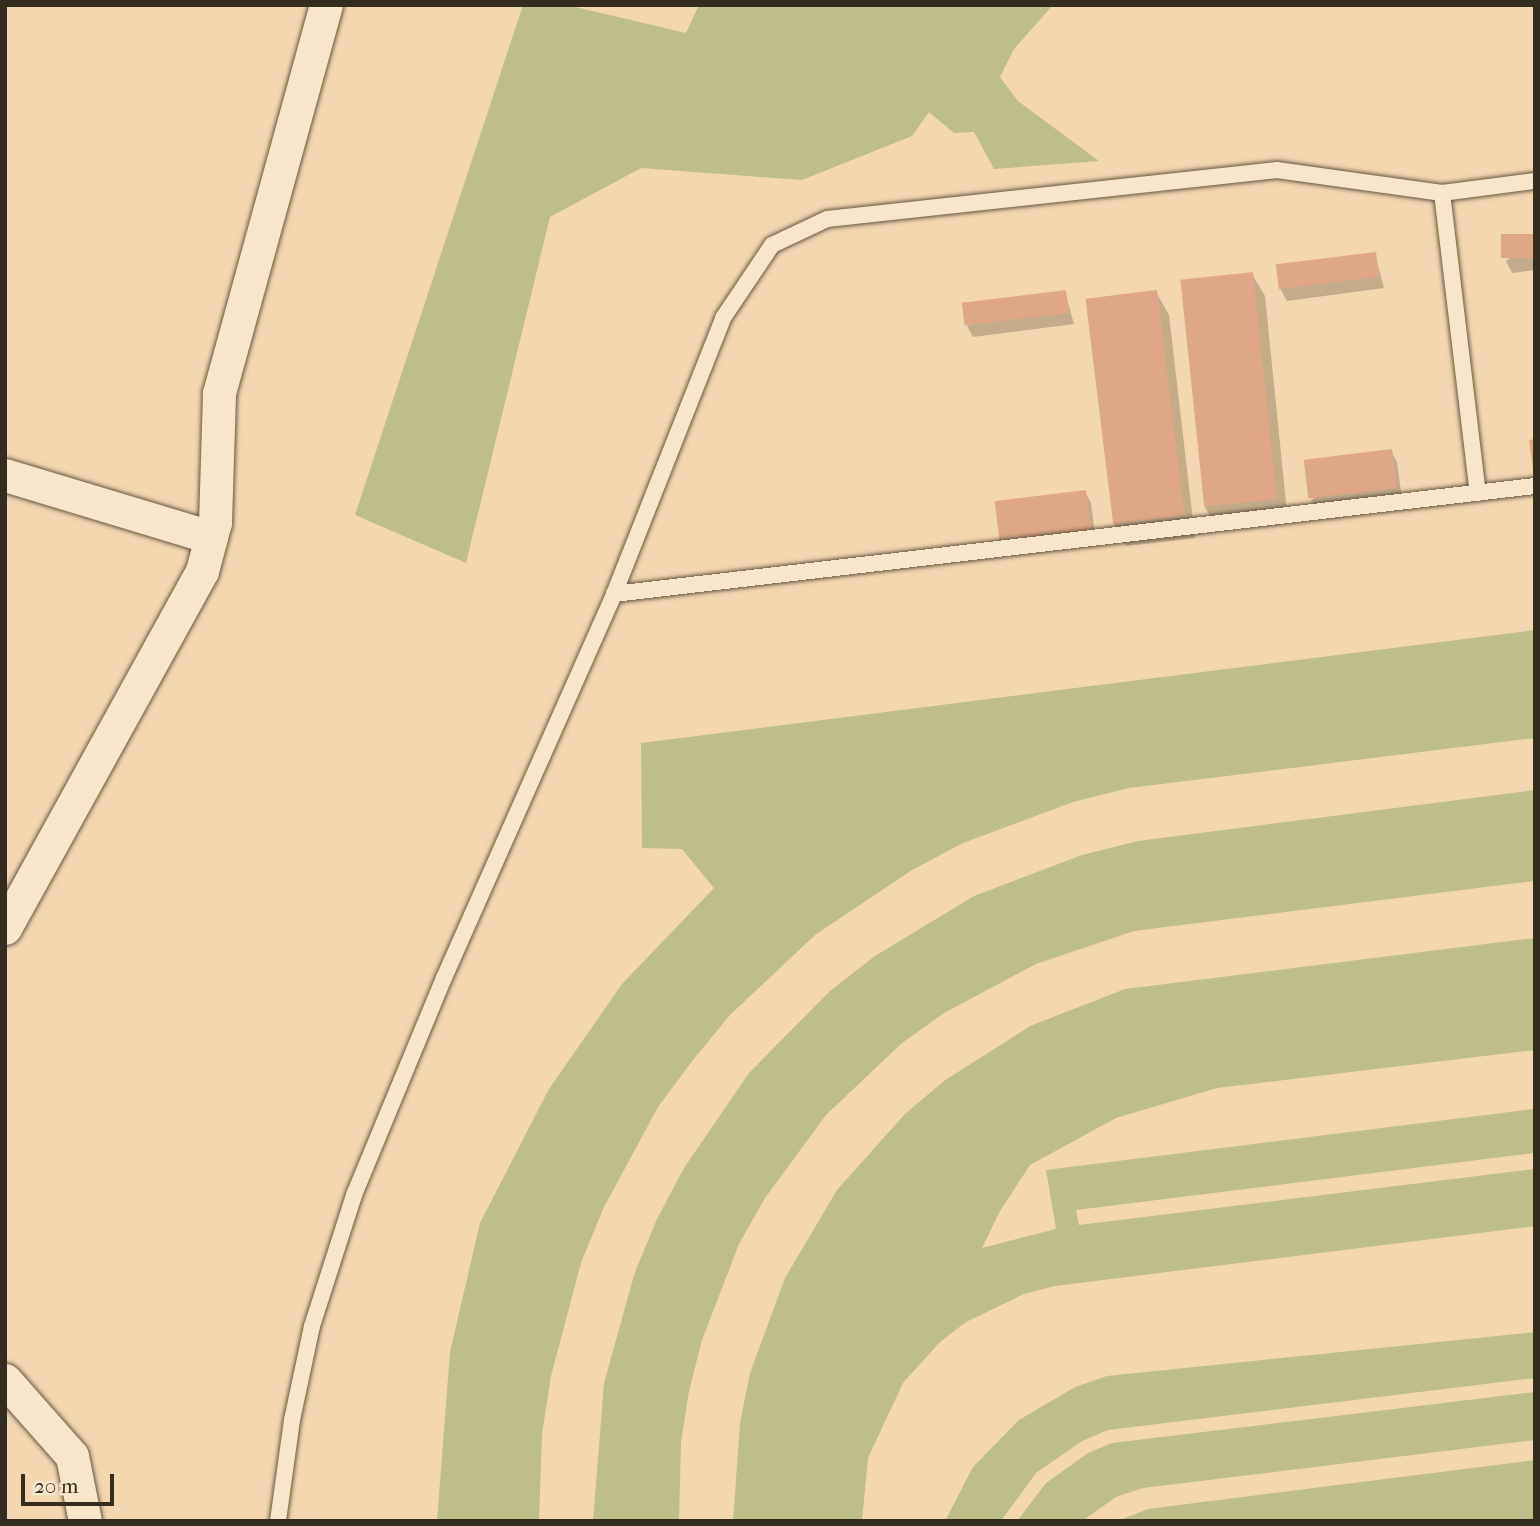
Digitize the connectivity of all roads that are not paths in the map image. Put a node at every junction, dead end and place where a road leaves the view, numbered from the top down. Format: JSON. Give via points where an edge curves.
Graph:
{"nodes":[{"id":1,"x":326,"y":5,"type":"edge"},
{"id":2,"x":1535,"y":181,"type":"edge"},
{"id":3,"x":1442,"y":193,"type":"junction"},
{"id":4,"x":5,"y":475,"type":"edge"},
{"id":5,"x":1535,"y":486,"type":"edge"},
{"id":6,"x":1478,"y":493,"type":"junction"},
{"id":7,"x":211,"y":537,"type":"junction"},
{"id":8,"x":614,"y":594,"type":"junction"},
{"id":9,"x":5,"y":928,"type":"edge"},
{"id":10,"x":5,"y":1380,"type":"edge"},
{"id":11,"x":85,"y":1521,"type":"edge"},
{"id":12,"x":278,"y":1521,"type":"edge"}],
"edges":[{"from":1,"to":7,"type":"street","via":[[219,393]]},
{"from":2,"to":3,"type":"lane"},
{"from":3,"to":6,"type":"lane"},
{"from":3,"to":8,"type":"lane","via":[[1277,170],[827,219],[772,245],[723,318]]},
{"from":4,"to":7,"type":"street"},
{"from":5,"to":6,"type":"lane"},
{"from":6,"to":8,"type":"lane"},
{"from":7,"to":9,"type":"street","via":[[202,571]]},
{"from":8,"to":12,"type":"lane","via":[[444,978],[354,1195],[312,1326],[292,1420]]},
{"from":10,"to":11,"type":"street","via":[[72,1456]]}]}
